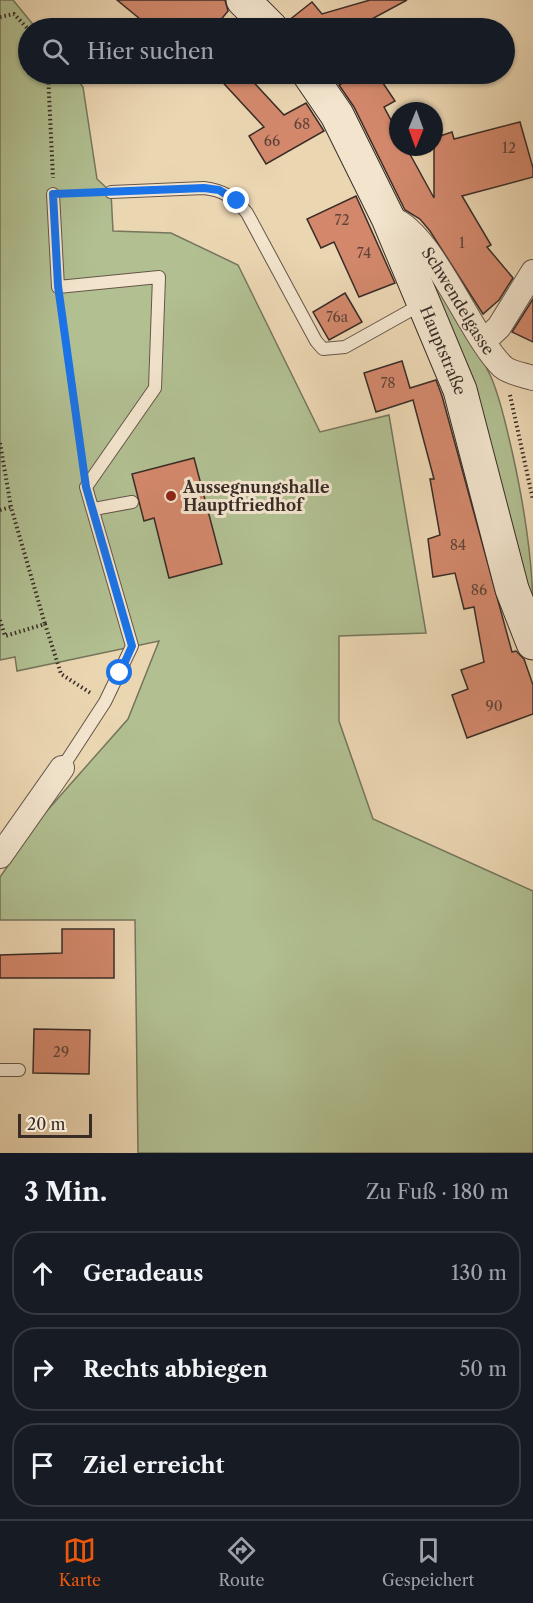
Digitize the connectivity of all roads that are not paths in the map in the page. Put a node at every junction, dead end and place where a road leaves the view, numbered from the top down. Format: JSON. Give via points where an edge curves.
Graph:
{"nodes":[{"id":1,"x":243,"y":0,"type":"edge"},
{"id":2,"x":261,"y":18,"type":"edge"},
{"id":3,"x":316,"y":84,"type":"edge"},
{"id":4,"x":111,"y":192,"type":"road end"},
{"id":5,"x":53,"y":194,"type":"road end"},
{"id":6,"x":388,"y":218,"type":"junction"},
{"id":7,"x":533,"y":272,"type":"edge"},
{"id":8,"x":423,"y":303,"type":"junction"},
{"id":9,"x":484,"y":340,"type":"junction"},
{"id":10,"x":533,"y":378,"type":"edge"},
{"id":11,"x":132,"y":502,"type":"dead end"},
{"id":12,"x":94,"y":509,"type":"junction"},
{"id":13,"x":533,"y":643,"type":"edge"},
{"id":14,"x":62,"y":768,"type":"joint"},
{"id":15,"x":0,"y":856,"type":"edge"},
{"id":16,"x":0,"y":1070,"type":"edge"},
{"id":17,"x":19,"y":1070,"type":"dead end"}],
"edges":[{"from":1,"to":2,"type":"street"},
{"from":3,"to":6,"type":"street","name":"Hauptstraße","via":[[337,115]]},
{"from":4,"to":8,"type":"lane","via":[[204,188],[219,190],[237,201],[323,349],[345,347]]},
{"from":5,"to":12,"type":"lane","via":[[58,286],[159,277],[155,388],[86,487]]},
{"from":6,"to":8,"type":"street","name":"Hauptstraße"},
{"from":6,"to":9,"type":"street","name":"Schwendelgasse","via":[[404,224],[423,247]]},
{"from":7,"to":9,"type":"street","via":[[499,327]]},
{"from":8,"to":13,"type":"street","name":"Hauptstraße","via":[[460,390],[512,589]]},
{"from":9,"to":10,"type":"street","name":"Schwendelgasse","via":[[504,368]]},
{"from":11,"to":12,"type":"lane"},
{"from":12,"to":14,"type":"lane","via":[[132,646],[105,702]]},
{"from":14,"to":15,"type":"street"},
{"from":16,"to":17,"type":"lane"}]}
